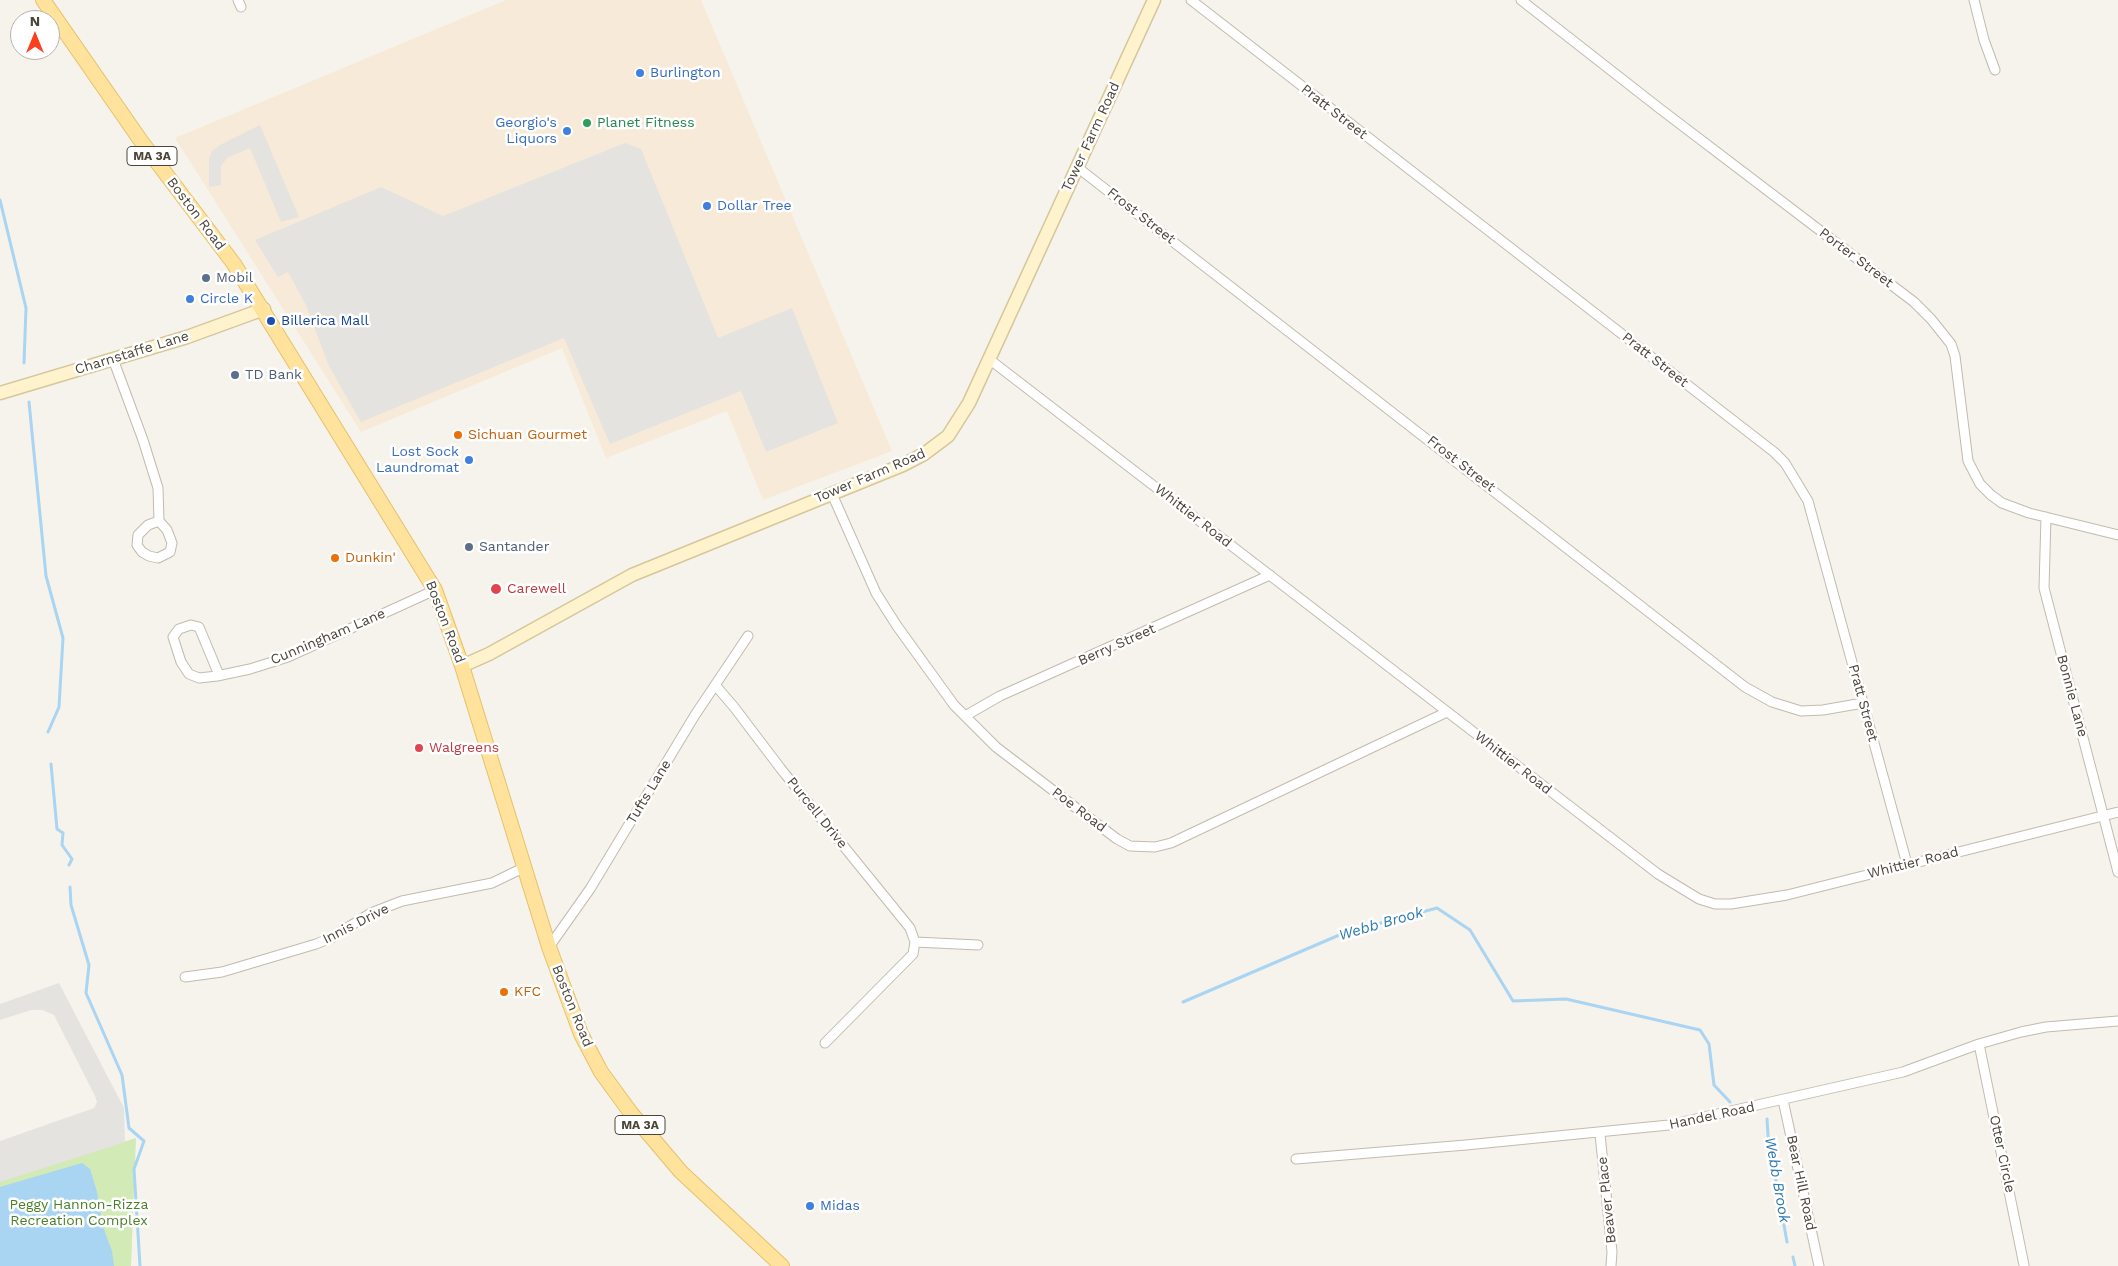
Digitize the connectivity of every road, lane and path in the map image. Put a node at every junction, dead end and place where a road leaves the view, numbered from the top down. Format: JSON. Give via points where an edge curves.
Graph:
{"nodes":[{"id":1,"x":43,"y":0,"type":"edge"},
{"id":2,"x":1154,"y":0,"type":"edge"},
{"id":3,"x":1191,"y":0,"type":"edge"},
{"id":4,"x":1521,"y":0,"type":"edge"},
{"id":5,"x":1974,"y":0,"type":"edge"},
{"id":6,"x":1995,"y":70,"type":"dead end"},
{"id":7,"x":1078,"y":166,"type":"junction"},
{"id":8,"x":264,"y":309,"type":"junction"},
{"id":9,"x":113,"y":359,"type":"junction"},
{"id":10,"x":989,"y":359,"type":"junction"},
{"id":11,"x":0,"y":394,"type":"edge"},
{"id":12,"x":832,"y":494,"type":"junction"},
{"id":13,"x":2046,"y":517,"type":"junction"},
{"id":14,"x":159,"y":521,"type":"junction"},
{"id":15,"x":2118,"y":536,"type":"edge"},
{"id":16,"x":1270,"y":575,"type":"junction"},
{"id":17,"x":435,"y":590,"type":"junction"},
{"id":18,"x":748,"y":636,"type":"dead end"},
{"id":19,"x":462,"y":666,"type":"junction"},
{"id":20,"x":219,"y":675,"type":"junction"},
{"id":21,"x":716,"y":686,"type":"junction"},
{"id":22,"x":1863,"y":703,"type":"junction"},
{"id":23,"x":1447,"y":712,"type":"junction"},
{"id":24,"x":965,"y":716,"type":"junction"},
{"id":25,"x":2118,"y":812,"type":"edge"},
{"id":26,"x":2103,"y":815,"type":"junction"},
{"id":27,"x":1907,"y":864,"type":"junction"},
{"id":28,"x":525,"y":867,"type":"junction"},
{"id":29,"x":2118,"y":872,"type":"edge"},
{"id":30,"x":915,"y":942,"type":"junction"},
{"id":31,"x":978,"y":945,"type":"dead end"},
{"id":32,"x":549,"y":947,"type":"junction"},
{"id":33,"x":185,"y":977,"type":"dead end"},
{"id":34,"x":2118,"y":1021,"type":"edge"},
{"id":35,"x":825,"y":1043,"type":"dead end"},
{"id":36,"x":1979,"y":1044,"type":"junction"},
{"id":37,"x":1783,"y":1100,"type":"junction"},
{"id":38,"x":1600,"y":1134,"type":"junction"},
{"id":39,"x":1296,"y":1159,"type":"dead end"},
{"id":40,"x":2024,"y":1265,"type":"dead end"},
{"id":41,"x":782,"y":1266,"type":"edge"},
{"id":42,"x":1611,"y":1266,"type":"edge"},
{"id":43,"x":1819,"y":1266,"type":"edge"}],
"edges":[{"from":1,"to":8,"type":"main road","name":"Boston Road","number":"MA 3A"},
{"from":2,"to":7,"type":"street","name":"Tower Farm Road"},
{"from":3,"to":22,"type":"street","name":"Pratt Street","via":[[1786,463],[1808,501]]},
{"from":4,"to":13,"type":"street","name":"Porter Street","via":[[1932,319],[1951,344],[1955,356],[1968,460],[1973,473],[1980,484],[2002,503]]},
{"from":5,"to":6,"type":"street"},
{"from":7,"to":10,"type":"street","name":"Tower Farm Road"},
{"from":7,"to":22,"type":"street","name":"Frost Street","via":[[1745,687],[1772,702],[1800,711]]},
{"from":8,"to":9,"type":"street","name":"Charnstaffe Lane"},
{"from":8,"to":17,"type":"main road","name":"Boston Road","number":"MA 3A"},
{"from":9,"to":11,"type":"street","name":"Charnstaffe Lane"},
{"from":9,"to":14,"type":"street","via":[[158,488]]},
{"from":10,"to":12,"type":"street","name":"Tower Farm Road","via":[[970,404],[948,436],[903,465]]},
{"from":10,"to":16,"type":"street","name":"Whittier Road"},
{"from":12,"to":19,"type":"street","name":"Tower Farm Road","via":[[632,574]]},
{"from":12,"to":24,"type":"street","name":"Poe Road","via":[[876,593]]},
{"from":13,"to":15,"type":"street","name":"Porter Street"},
{"from":13,"to":26,"type":"street","name":"Bonnie Lane","via":[[2044,588]]},
{"from":14,"to":14,"type":"street","via":[[138,535],[137,544],[142,552],[158,558],[170,552],[172,542]]},
{"from":16,"to":23,"type":"street","name":"Whittier Road"},
{"from":16,"to":24,"type":"street","name":"Berry Street","via":[[1000,696]]},
{"from":17,"to":19,"type":"main road","name":"Boston Road","number":"MA 3A"},
{"from":17,"to":20,"type":"street","name":"Cunningham Lane","via":[[288,657]]},
{"from":18,"to":21,"type":"street","name":"Tufts Lane"},
{"from":19,"to":28,"type":"main road","name":"Boston Road","number":"MA 3A"},
{"from":20,"to":20,"type":"street","name":"Cunningham Lane","via":[[199,627],[191,625],[179,630],[173,637],[181,662],[189,674],[199,678]]},
{"from":21,"to":30,"type":"street","name":"Purcell Drive","via":[[910,928]]},
{"from":21,"to":32,"type":"street","name":"Tufts Lane","via":[[695,715],[590,889]]},
{"from":22,"to":27,"type":"street","name":"Pratt Street"},
{"from":23,"to":24,"type":"street","name":"Poe Road","via":[[1200,830],[1155,847],[1130,846],[1117,839],[996,746]]},
{"from":23,"to":27,"type":"street","name":"Whittier Road","via":[[1658,874],[1699,899],[1715,904],[1748,902]]},
{"from":25,"to":26,"type":"street","name":"Whittier Road"},
{"from":26,"to":27,"type":"street","name":"Whittier Road"},
{"from":26,"to":29,"type":"street","name":"Bonnie Lane"},
{"from":28,"to":32,"type":"main road","name":"Boston Road","number":"MA 3A"},
{"from":28,"to":33,"type":"street","name":"Innis Drive","via":[[492,883],[402,901],[371,913],[316,944],[222,972]]},
{"from":30,"to":31,"type":"street"},
{"from":30,"to":35,"type":"street","via":[[913,954]]},
{"from":32,"to":41,"type":"main road","name":"Boston Road","number":"MA 3A","via":[[581,1034],[601,1072],[628,1109],[681,1172]]},
{"from":34,"to":36,"type":"street","name":"Handel Road","via":[[2046,1027]]},
{"from":36,"to":37,"type":"street","name":"Handel Road","via":[[1903,1072]]},
{"from":36,"to":40,"type":"street","name":"Otter Circle"},
{"from":37,"to":38,"type":"street","name":"Handel Road","via":[[1669,1125]]},
{"from":37,"to":43,"type":"street","name":"Bear Hill Road"},
{"from":38,"to":39,"type":"street","name":"Handel Road"},
{"from":38,"to":42,"type":"street","name":"Beaver Place"}]}
